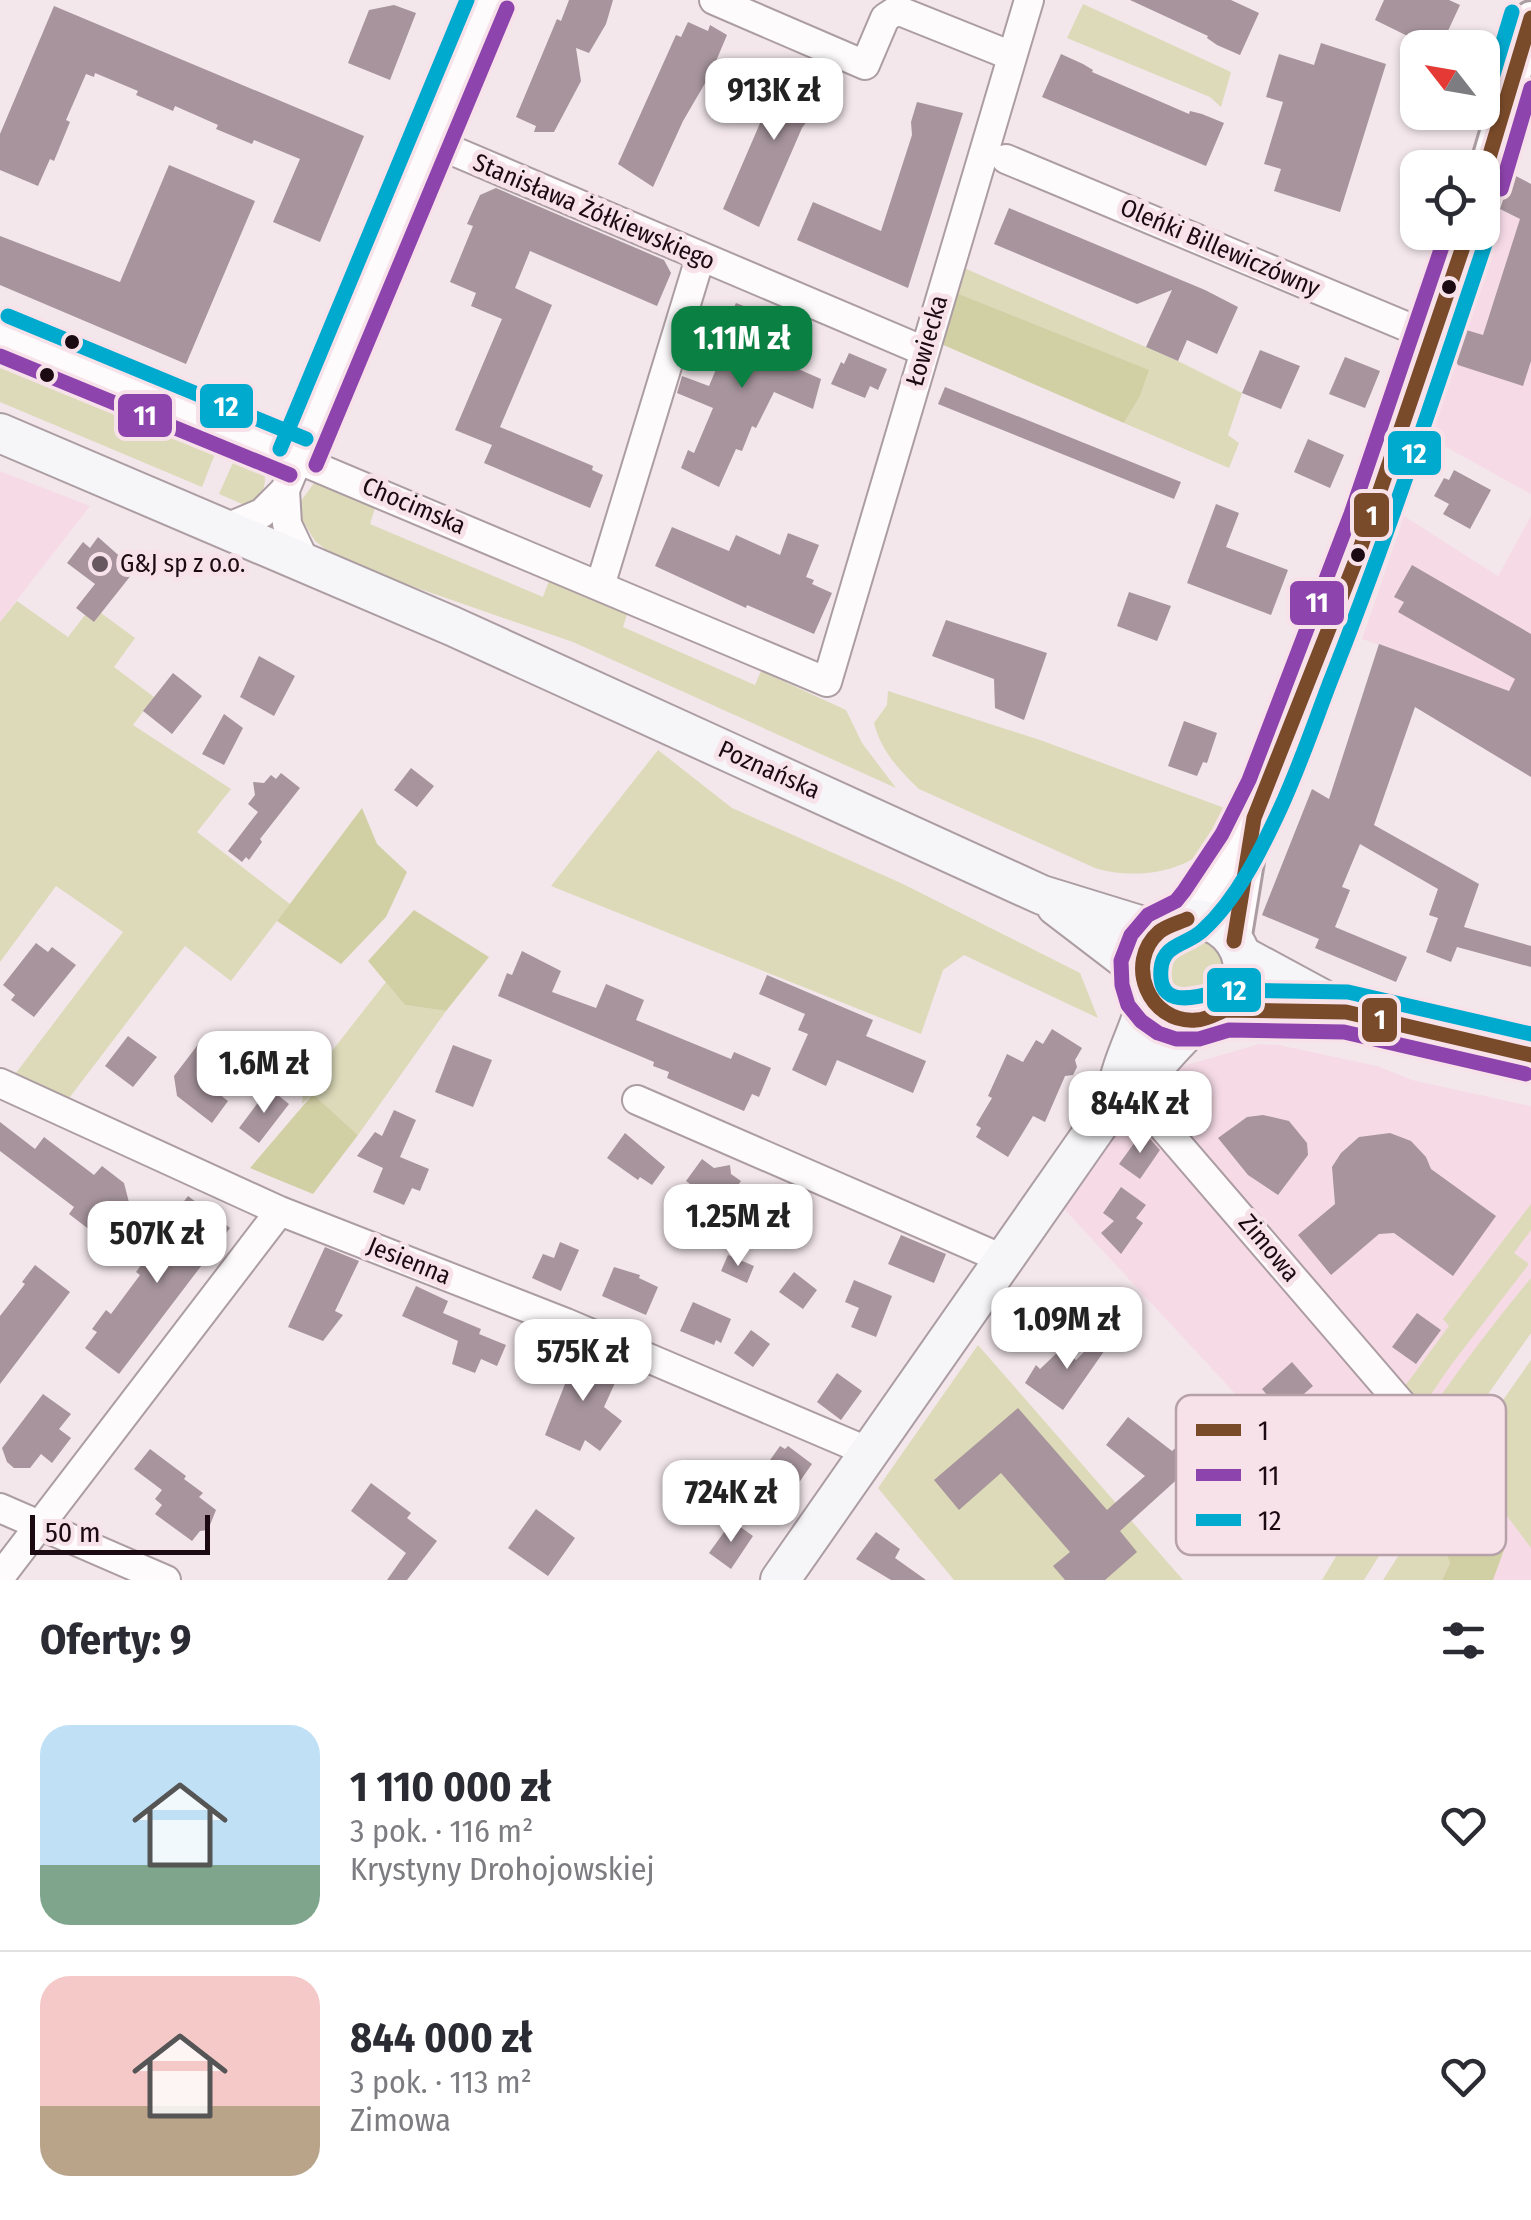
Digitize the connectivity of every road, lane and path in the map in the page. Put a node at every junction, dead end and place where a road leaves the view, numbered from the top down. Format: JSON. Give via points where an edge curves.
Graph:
{"nodes":[{"id":1,"x":489,"y":0,"type":"edge"},
{"id":2,"x":714,"y":0,"type":"edge"},
{"id":3,"x":1029,"y":0,"type":"edge"},
{"id":4,"x":1531,"y":18,"type":"edge"},
{"id":5,"x":1012,"y":56,"type":"junction"},
{"id":6,"x":430,"y":141,"type":"junction"},
{"id":7,"x":1492,"y":150,"type":"edge"},
{"id":8,"x":1006,"y":160,"type":"dead end"},
{"id":9,"x":1462,"y":250,"type":"edge"},
{"id":10,"x":700,"y":258,"type":"junction"},
{"id":11,"x":0,"y":334,"type":"edge"},
{"id":12,"x":1434,"y":338,"type":"junction"},
{"id":13,"x":924,"y":350,"type":"junction"},
{"id":14,"x":0,"y":433,"type":"edge"},
{"id":15,"x":298,"y":457,"type":"junction"},
{"id":16,"x":285,"y":490,"type":"junction"},
{"id":17,"x":224,"y":528,"type":"junction"},
{"id":18,"x":306,"y":564,"type":"junction"},
{"id":19,"x":600,"y":586,"type":"junction"},
{"id":20,"x":827,"y":682,"type":"joint"},
{"id":21,"x":1254,"y":818,"type":"junction"},
{"id":22,"x":1042,"y":895,"type":"junction"},
{"id":23,"x":1173,"y":925,"type":"junction"},
{"id":24,"x":1238,"y":948,"type":"junction"},
{"id":25,"x":1144,"y":984,"type":"junction"},
{"id":26,"x":1346,"y":1012,"type":"junction"},
{"id":27,"x":1211,"y":1016,"type":"junction"},
{"id":28,"x":1531,"y":1054,"type":"edge"},
{"id":29,"x":0,"y":1083,"type":"edge"},
{"id":30,"x":1123,"y":1097,"type":"junction"},
{"id":31,"x":637,"y":1100,"type":"dead end"},
{"id":32,"x":280,"y":1210,"type":"junction"},
{"id":33,"x":1005,"y":1260,"type":"junction"},
{"id":34,"x":1392,"y":1395,"type":"edge"},
{"id":35,"x":869,"y":1452,"type":"junction"},
{"id":36,"x":0,"y":1508,"type":"edge"},
{"id":37,"x":40,"y":1526,"type":"junction"},
{"id":38,"x":0,"y":1577,"type":"edge"},
{"id":39,"x":166,"y":1580,"type":"edge"},
{"id":40,"x":780,"y":1580,"type":"edge"}],
"edges":[{"from":1,"to":6,"type":"street"},
{"from":2,"to":5,"type":"street","via":[[864,65],[885,18],[897,10]]},
{"from":3,"to":5,"type":"street","name":"Łowiecka"},
{"from":4,"to":7,"type":"street"},
{"from":5,"to":13,"type":"street","name":"Łowiecka"},
{"from":6,"to":10,"type":"street","name":"Stanisława Żółkiewskiego"},
{"from":6,"to":15,"type":"street"},
{"from":8,"to":12,"type":"street","name":"Oleńki Billewiczówny"},
{"from":9,"to":12,"type":"street"},
{"from":10,"to":13,"type":"street","name":"Stanisława Żółkiewskiego"},
{"from":10,"to":19,"type":"street"},
{"from":11,"to":15,"type":"street","name":"Chocimska"},
{"from":12,"to":21,"type":"street"},
{"from":13,"to":20,"type":"street","name":"Łowiecka"},
{"from":14,"to":17,"type":"main road","name":"Poznańska"},
{"from":15,"to":16,"type":"street"},
{"from":15,"to":19,"type":"street","name":"Chocimska"},
{"from":16,"to":17,"type":"street","via":[[262,513]]},
{"from":16,"to":18,"type":"street","via":[[286,524]]},
{"from":17,"to":18,"type":"main road","name":"Poznańska"},
{"from":18,"to":22,"type":"main road","name":"Poznańska"},
{"from":19,"to":20,"type":"street","name":"Chocimska"},
{"from":21,"to":23,"type":"street"},
{"from":21,"to":24,"type":"street"},
{"from":22,"to":23,"type":"main road","name":"Poznańska"},
{"from":22,"to":25,"type":"main road","name":"Poznańska"},
{"from":23,"to":24,"type":"main road","via":[[1209,922]]},
{"from":23,"to":25,"type":"main road","via":[[1145,949]]},
{"from":24,"to":26,"type":"main road"},
{"from":24,"to":27,"type":"main road","via":[[1241,984]]},
{"from":25,"to":27,"type":"main road","via":[[1169,1016]]},
{"from":25,"to":30,"type":"main road","via":[[1141,1026],[1118,1080]]},
{"from":26,"to":27,"type":"main road"},
{"from":26,"to":28,"type":"main road"},
{"from":27,"to":30,"type":"main road","via":[[1172,1044]]},
{"from":29,"to":32,"type":"street","name":"Jesienna"},
{"from":30,"to":33,"type":"main road"},
{"from":30,"to":34,"type":"street","name":"Zimowa"},
{"from":31,"to":33,"type":"street"},
{"from":32,"to":35,"type":"street","name":"Jesienna"},
{"from":32,"to":37,"type":"street"},
{"from":33,"to":35,"type":"main road"},
{"from":35,"to":40,"type":"main road"},
{"from":36,"to":37,"type":"street"},
{"from":37,"to":38,"type":"street"},
{"from":37,"to":39,"type":"street"}]}
